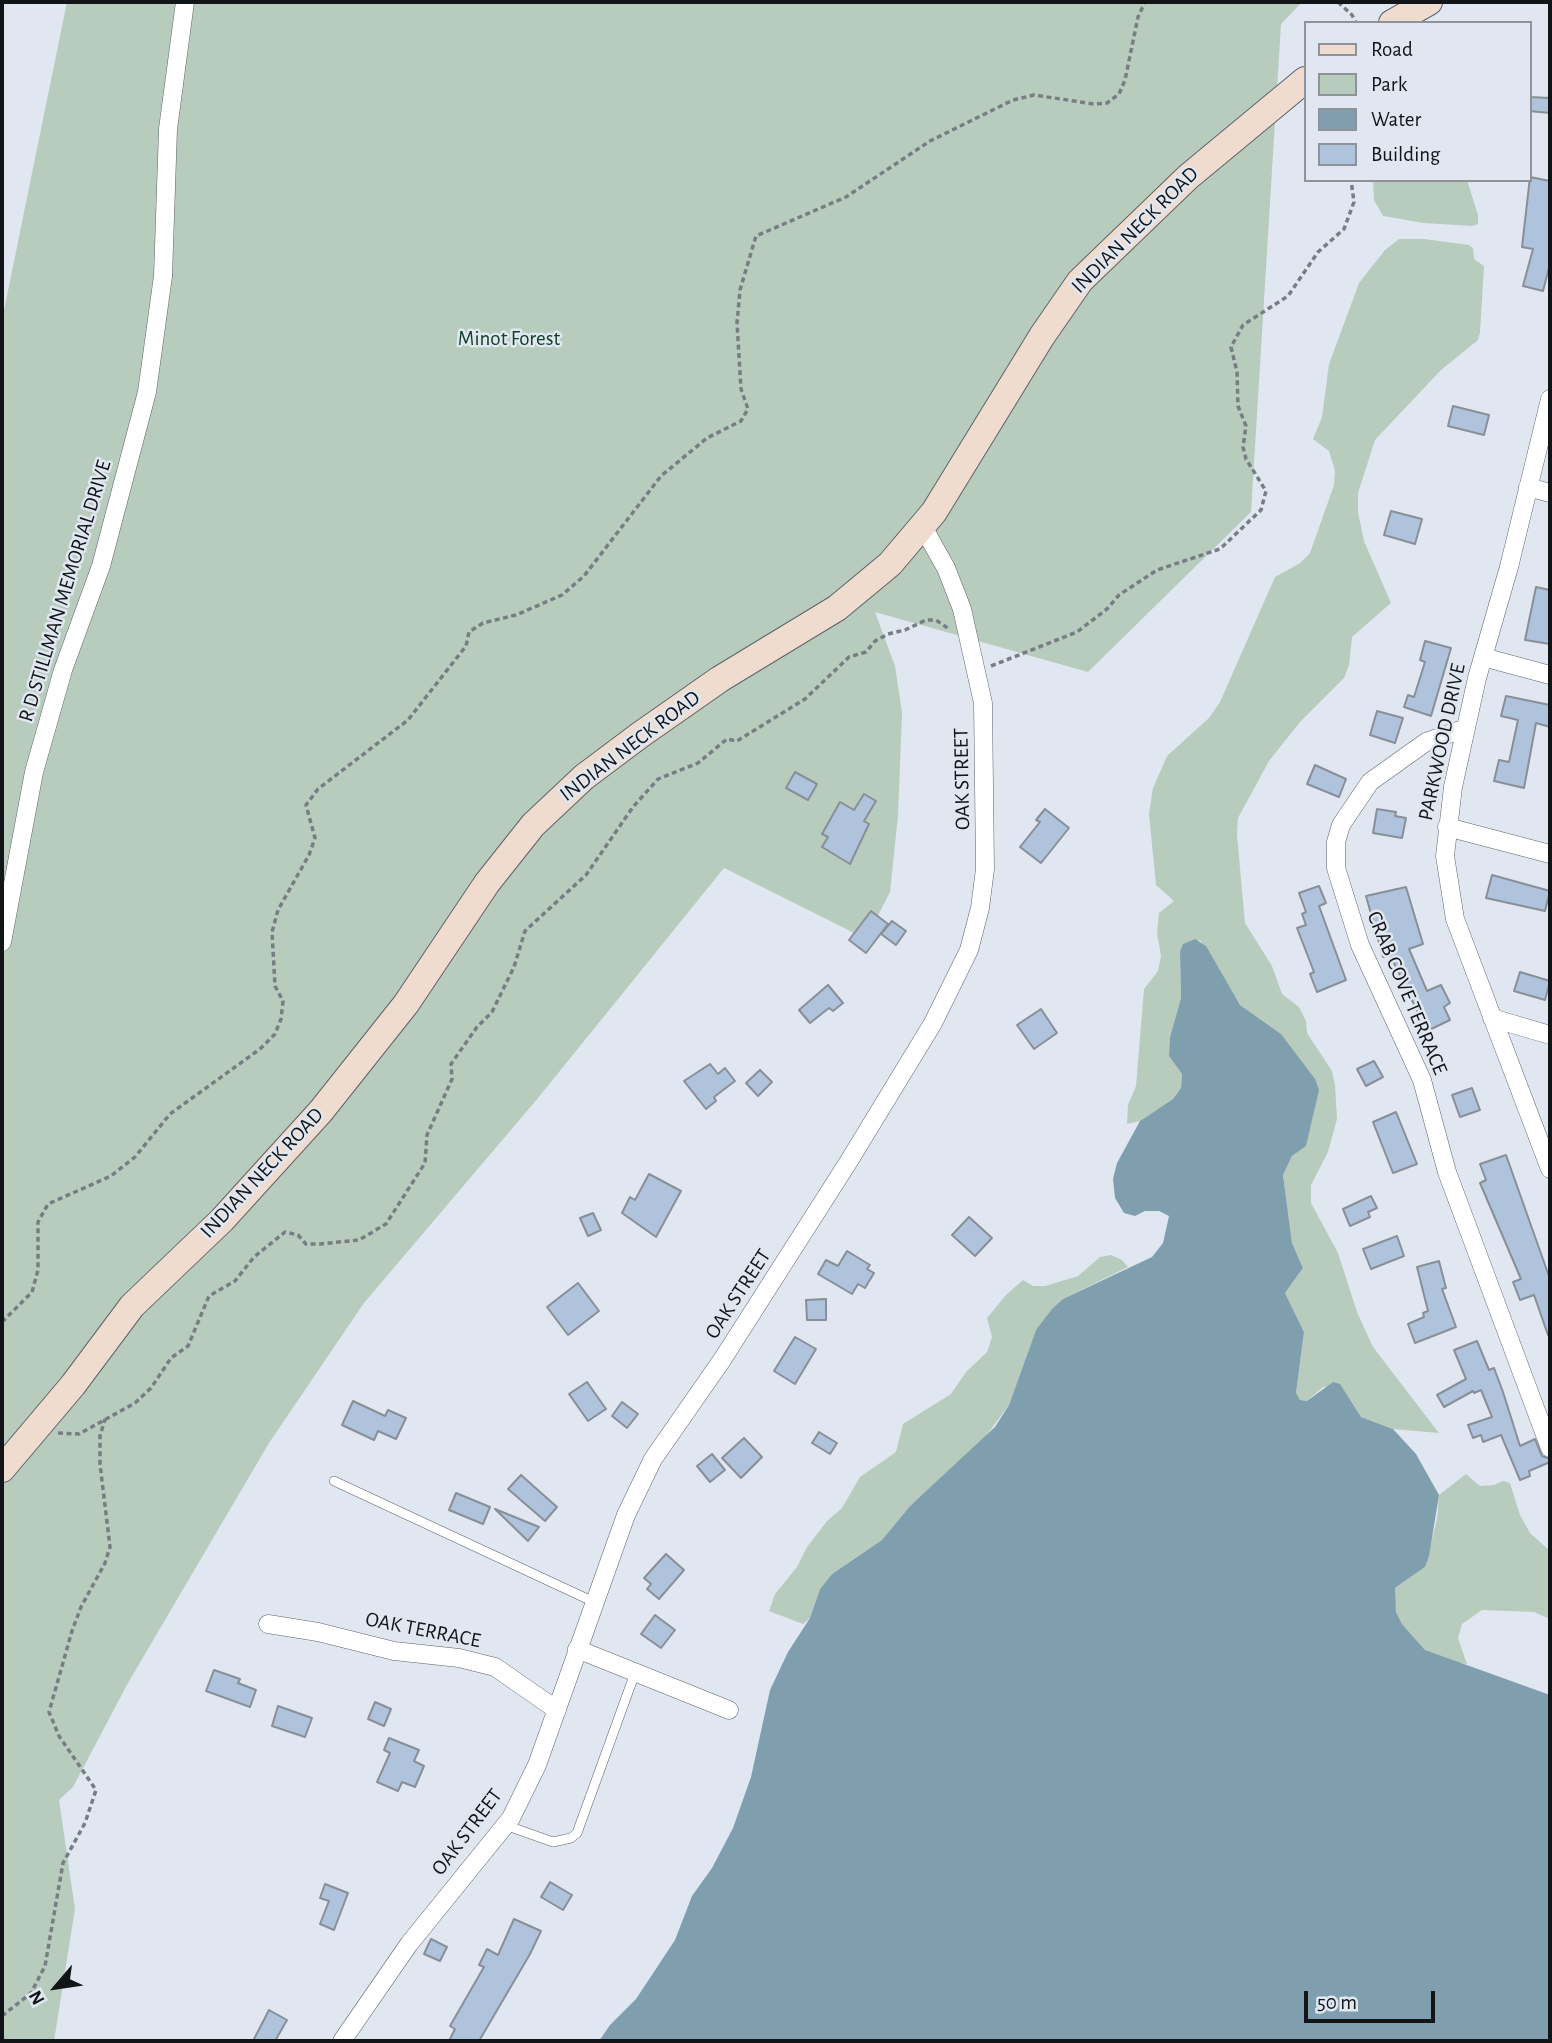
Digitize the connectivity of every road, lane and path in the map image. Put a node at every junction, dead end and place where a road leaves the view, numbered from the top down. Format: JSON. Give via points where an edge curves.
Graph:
{"nodes":[{"id":1,"x":185,"y":2,"type":"edge"},
{"id":2,"x":1145,"y":2,"type":"edge"},
{"id":3,"x":1338,"y":2,"type":"edge"},
{"id":4,"x":1429,"y":2,"type":"edge"},
{"id":5,"x":1355,"y":21,"type":"edge"},
{"id":6,"x":1396,"y":21,"type":"edge"},
{"id":7,"x":1304,"y":81,"type":"edge"},
{"id":8,"x":1351,"y":182,"type":"edge"},
{"id":9,"x":1550,"y":399,"type":"edge"},
{"id":10,"x":1528,"y":487,"type":"junction"},
{"id":11,"x":1550,"y":493,"type":"edge"},
{"id":12,"x":923,"y":527,"type":"junction"},
{"id":13,"x":954,"y":638,"type":"dead end"},
{"id":14,"x":1483,"y":657,"type":"junction"},
{"id":15,"x":976,"y":667,"type":"junction"},
{"id":16,"x":1550,"y":675,"type":"edge"},
{"id":17,"x":1466,"y":728,"type":"junction"},
{"id":18,"x":1447,"y":827,"type":"junction"},
{"id":19,"x":1550,"y":854,"type":"edge"},
{"id":20,"x":2,"y":942,"type":"edge"},
{"id":21,"x":1492,"y":1018,"type":"junction"},
{"id":22,"x":1550,"y":1035,"type":"edge"},
{"id":23,"x":1550,"y":1169,"type":"edge"},
{"id":24,"x":2,"y":1322,"type":"edge"},
{"id":25,"x":105,"y":1419,"type":"junction"},
{"id":26,"x":43,"y":1421,"type":"junction"},
{"id":27,"x":1550,"y":1448,"type":"edge"},
{"id":28,"x":2,"y":1469,"type":"edge"},
{"id":29,"x":334,"y":1481,"type":"dead end"},
{"id":30,"x":594,"y":1602,"type":"junction"},
{"id":31,"x":268,"y":1624,"type":"dead end"},
{"id":32,"x":577,"y":1649,"type":"junction"},
{"id":33,"x":635,"y":1673,"type":"junction"},
{"id":34,"x":557,"y":1710,"type":"junction"},
{"id":35,"x":729,"y":1710,"type":"dead end"},
{"id":36,"x":505,"y":1825,"type":"junction"},
{"id":37,"x":2,"y":2017,"type":"edge"},
{"id":38,"x":342,"y":2041,"type":"edge"}],
"edges":[{"from":1,"to":20,"type":"street","name":"R D STILLMAN MEMORIAL DRIVE","via":[[168,129],[163,276],[147,392],[101,566],[63,670],[34,772]]},
{"from":2,"to":24,"type":"path","via":[[1125,80],[1119,94],[1107,103],[1044,95],[1013,100],[930,141],[846,197],[756,236],[743,279],[737,323],[741,389],[748,410],[741,421],[707,438],[661,476],[584,576],[562,595],[516,615],[483,622],[469,632],[466,646],[408,720],[318,789],[306,805],[314,838],[309,855],[278,910],[272,932],[275,986],[283,1001],[275,1034],[170,1114],[135,1157],[111,1176],[48,1204],[38,1222],[38,1270],[32,1292]]},
{"from":3,"to":5,"type":"path"},
{"from":4,"to":6,"type":"street"},
{"from":7,"to":12,"type":"street","name":"INDIAN NECK ROAD","via":[[1188,177],[1080,281]]},
{"from":8,"to":15,"type":"path","via":[[1354,202],[1344,229],[1318,252],[1288,296],[1243,324],[1231,347],[1238,406],[1246,426],[1243,447],[1266,491],[1266,500],[1254,519],[1220,549],[1157,570],[1066,638],[993,666]]},
{"from":9,"to":10,"type":"street","name":"PARKWOOD DRIVE"},
{"from":10,"to":11,"type":"street"},
{"from":10,"to":14,"type":"street","name":"PARKWOOD DRIVE"},
{"from":12,"to":15,"type":"street","name":"OAK STREET","via":[[955,589]]},
{"from":12,"to":26,"type":"street","name":"INDIAN NECK ROAD","via":[[852,597],[675,710],[593,770],[541,817],[502,862],[420,985],[340,1088],[222,1220],[132,1306]]},
{"from":13,"to":25,"type":"path","via":[[948,627],[936,620],[888,634],[866,652],[849,657],[805,699],[737,741],[727,738],[698,763],[658,779],[586,875],[525,931],[492,1012],[451,1064],[452,1079],[427,1135],[425,1163],[386,1224],[359,1240],[320,1244],[306,1244],[298,1235],[285,1232],[254,1257],[235,1281],[209,1296],[188,1346],[171,1357],[151,1388]]},
{"from":14,"to":16,"type":"street"},
{"from":14,"to":17,"type":"street","name":"PARKWOOD DRIVE"},
{"from":15,"to":30,"type":"street","name":"OAK STREET","via":[[985,735],[986,846],[970,950],[933,1023],[849,1161],[653,1459]]},
{"from":17,"to":18,"type":"street","name":"PARKWOOD DRIVE"},
{"from":17,"to":27,"type":"street","name":"CRAB COVE TERRACE","via":[[1426,741],[1370,782],[1341,825],[1336,868],[1360,945],[1422,1080],[1447,1172]]},
{"from":18,"to":19,"type":"street"},
{"from":18,"to":21,"type":"street","name":"PARKWOOD DRIVE","via":[[1446,871],[1452,908]]},
{"from":21,"to":22,"type":"street"},
{"from":21,"to":23,"type":"street","name":"PARKWOOD DRIVE"},
{"from":25,"to":26,"type":"path","via":[[79,1434],[57,1433]]},
{"from":25,"to":37,"type":"path","via":[[100,1464],[110,1547],[76,1619],[49,1712],[59,1736],[96,1790],[85,1823],[63,1863],[45,1966],[32,1993]]},
{"from":26,"to":28,"type":"street","name":"INDIAN NECK ROAD"},
{"from":29,"to":30,"type":"lane"},
{"from":30,"to":32,"type":"street","name":"OAK STREET"},
{"from":31,"to":34,"type":"street","name":"OAK TERRACE","via":[[495,1667]]},
{"from":32,"to":33,"type":"street"},
{"from":32,"to":34,"type":"street","name":"OAK STREET"},
{"from":33,"to":35,"type":"street"},
{"from":33,"to":36,"type":"lane","via":[[577,1833],[553,1842]]},
{"from":34,"to":36,"type":"street","name":"OAK STREET","via":[[533,1774]]},
{"from":36,"to":38,"type":"street","name":"OAK STREET","via":[[409,1944]]}]}
